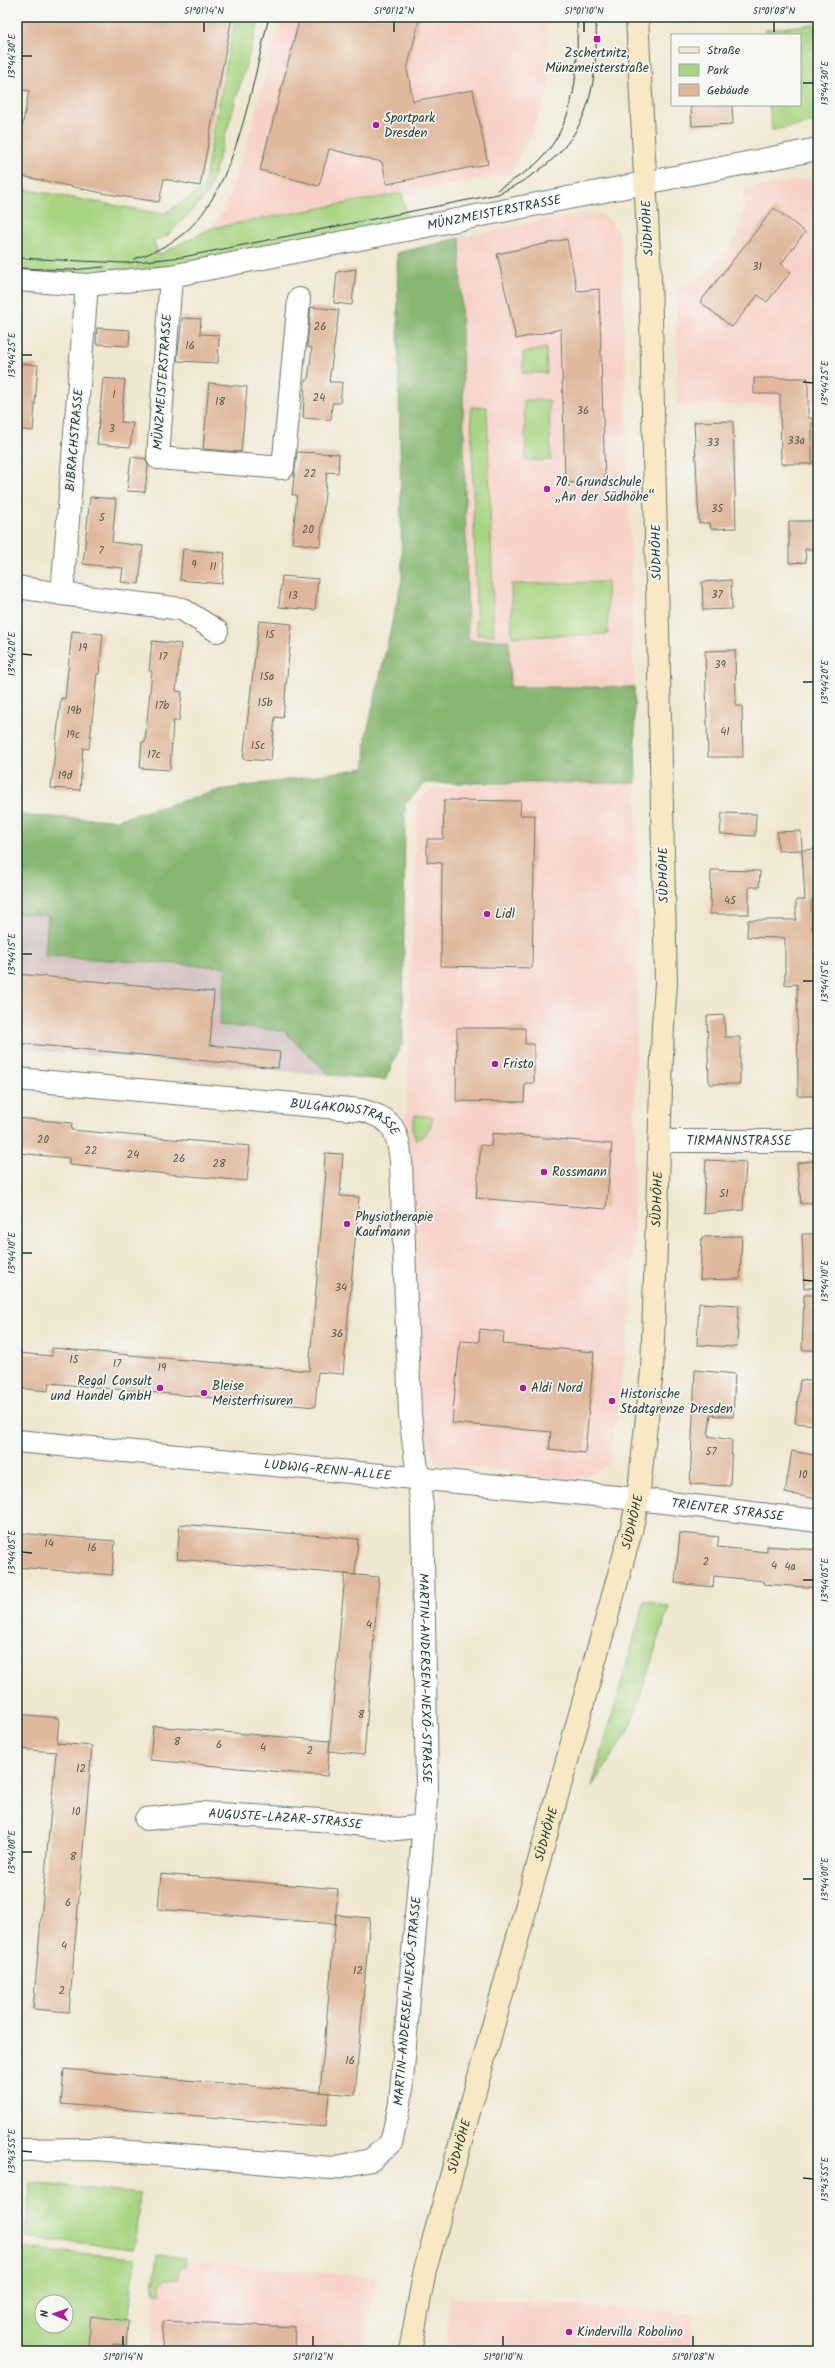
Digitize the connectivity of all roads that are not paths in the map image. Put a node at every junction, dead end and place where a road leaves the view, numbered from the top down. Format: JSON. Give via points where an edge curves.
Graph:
{"nodes":[{"id":1,"x":637,"y":17,"type":"edge"},
{"id":2,"x":818,"y":149,"type":"edge"},
{"id":3,"x":646,"y":181,"type":"junction"},
{"id":4,"x":171,"y":276,"type":"junction"},
{"id":5,"x":17,"y":280,"type":"edge"},
{"id":6,"x":87,"y":285,"type":"junction"},
{"id":7,"x":299,"y":299,"type":"dead end"},
{"id":8,"x":17,"y":587,"type":"edge"},
{"id":9,"x":62,"y":594,"type":"junction"},
{"id":10,"x":217,"y":631,"type":"dead end"},
{"id":11,"x":17,"y":1079,"type":"edge"},
{"id":12,"x":660,"y":1141,"type":"junction"},
{"id":13,"x":818,"y":1141,"type":"edge"},
{"id":14,"x":17,"y":1441,"type":"edge"},
{"id":15,"x":420,"y":1478,"type":"junction"},
{"id":16,"x":638,"y":1499,"type":"junction"},
{"id":17,"x":818,"y":1521,"type":"edge"},
{"id":18,"x":146,"y":1819,"type":"dead end"},
{"id":19,"x":424,"y":1826,"type":"junction"},
{"id":20,"x":17,"y":2150,"type":"edge"},
{"id":21,"x":410,"y":2351,"type":"edge"}],
"edges":[{"from":1,"to":3,"type":"street","name":"SÜDHÖHE"},
{"from":2,"to":3,"type":"street","name":"MÜNZMEISTERSTRASSE"},
{"from":3,"to":4,"type":"street","name":"MÜNZMEISTERSTRASSE"},
{"from":3,"to":12,"type":"street","name":"SÜDHÖHE","via":[[666,984]]},
{"from":4,"to":6,"type":"street","name":"MÜNZMEISTERSTRASSE"},
{"from":4,"to":7,"type":"street","name":"MÜNZMEISTERSTRASSE","via":[[158,458],[282,468]]},
{"from":5,"to":6,"type":"street","name":"MÜNZMEISTERSTRASSE"},
{"from":6,"to":9,"type":"street","name":"BIBRACHSTRASSE"},
{"from":8,"to":9,"type":"street"},
{"from":9,"to":10,"type":"street","via":[[182,609]]},
{"from":11,"to":15,"type":"street","name":"BULGAKOWSTRASSE","via":[[361,1110],[378,1114],[389,1122],[396,1130],[401,1161],[410,1414]]},
{"from":12,"to":13,"type":"street","name":"TIRMANNSTRASSE"},
{"from":12,"to":16,"type":"street","name":"SÜDHÖHE","via":[[652,1371]]},
{"from":14,"to":15,"type":"street","name":"LUDWIG-RENN-ALLEE"},
{"from":15,"to":16,"type":"street","name":"LUDWIG-RENN-ALLEE"},
{"from":15,"to":19,"type":"street","name":"MARTIN-ANDERSEN-NEXÖ-STRASSE","via":[[428,1788]]},
{"from":16,"to":17,"type":"street","name":"TRIENTER STRASSE"},
{"from":16,"to":21,"type":"street","name":"SÜDHÖHE","via":[[429,2255]]},
{"from":18,"to":19,"type":"street","name":"AUGUSTE-LAZAR-STRASSE","via":[[201,1813],[320,1820],[397,1829]]},
{"from":19,"to":20,"type":"street","name":"MARTIN-ANDERSEN-NEXÖ-STRASSE","via":[[400,2104],[391,2143],[371,2160],[332,2168],[94,2149]]}]}
